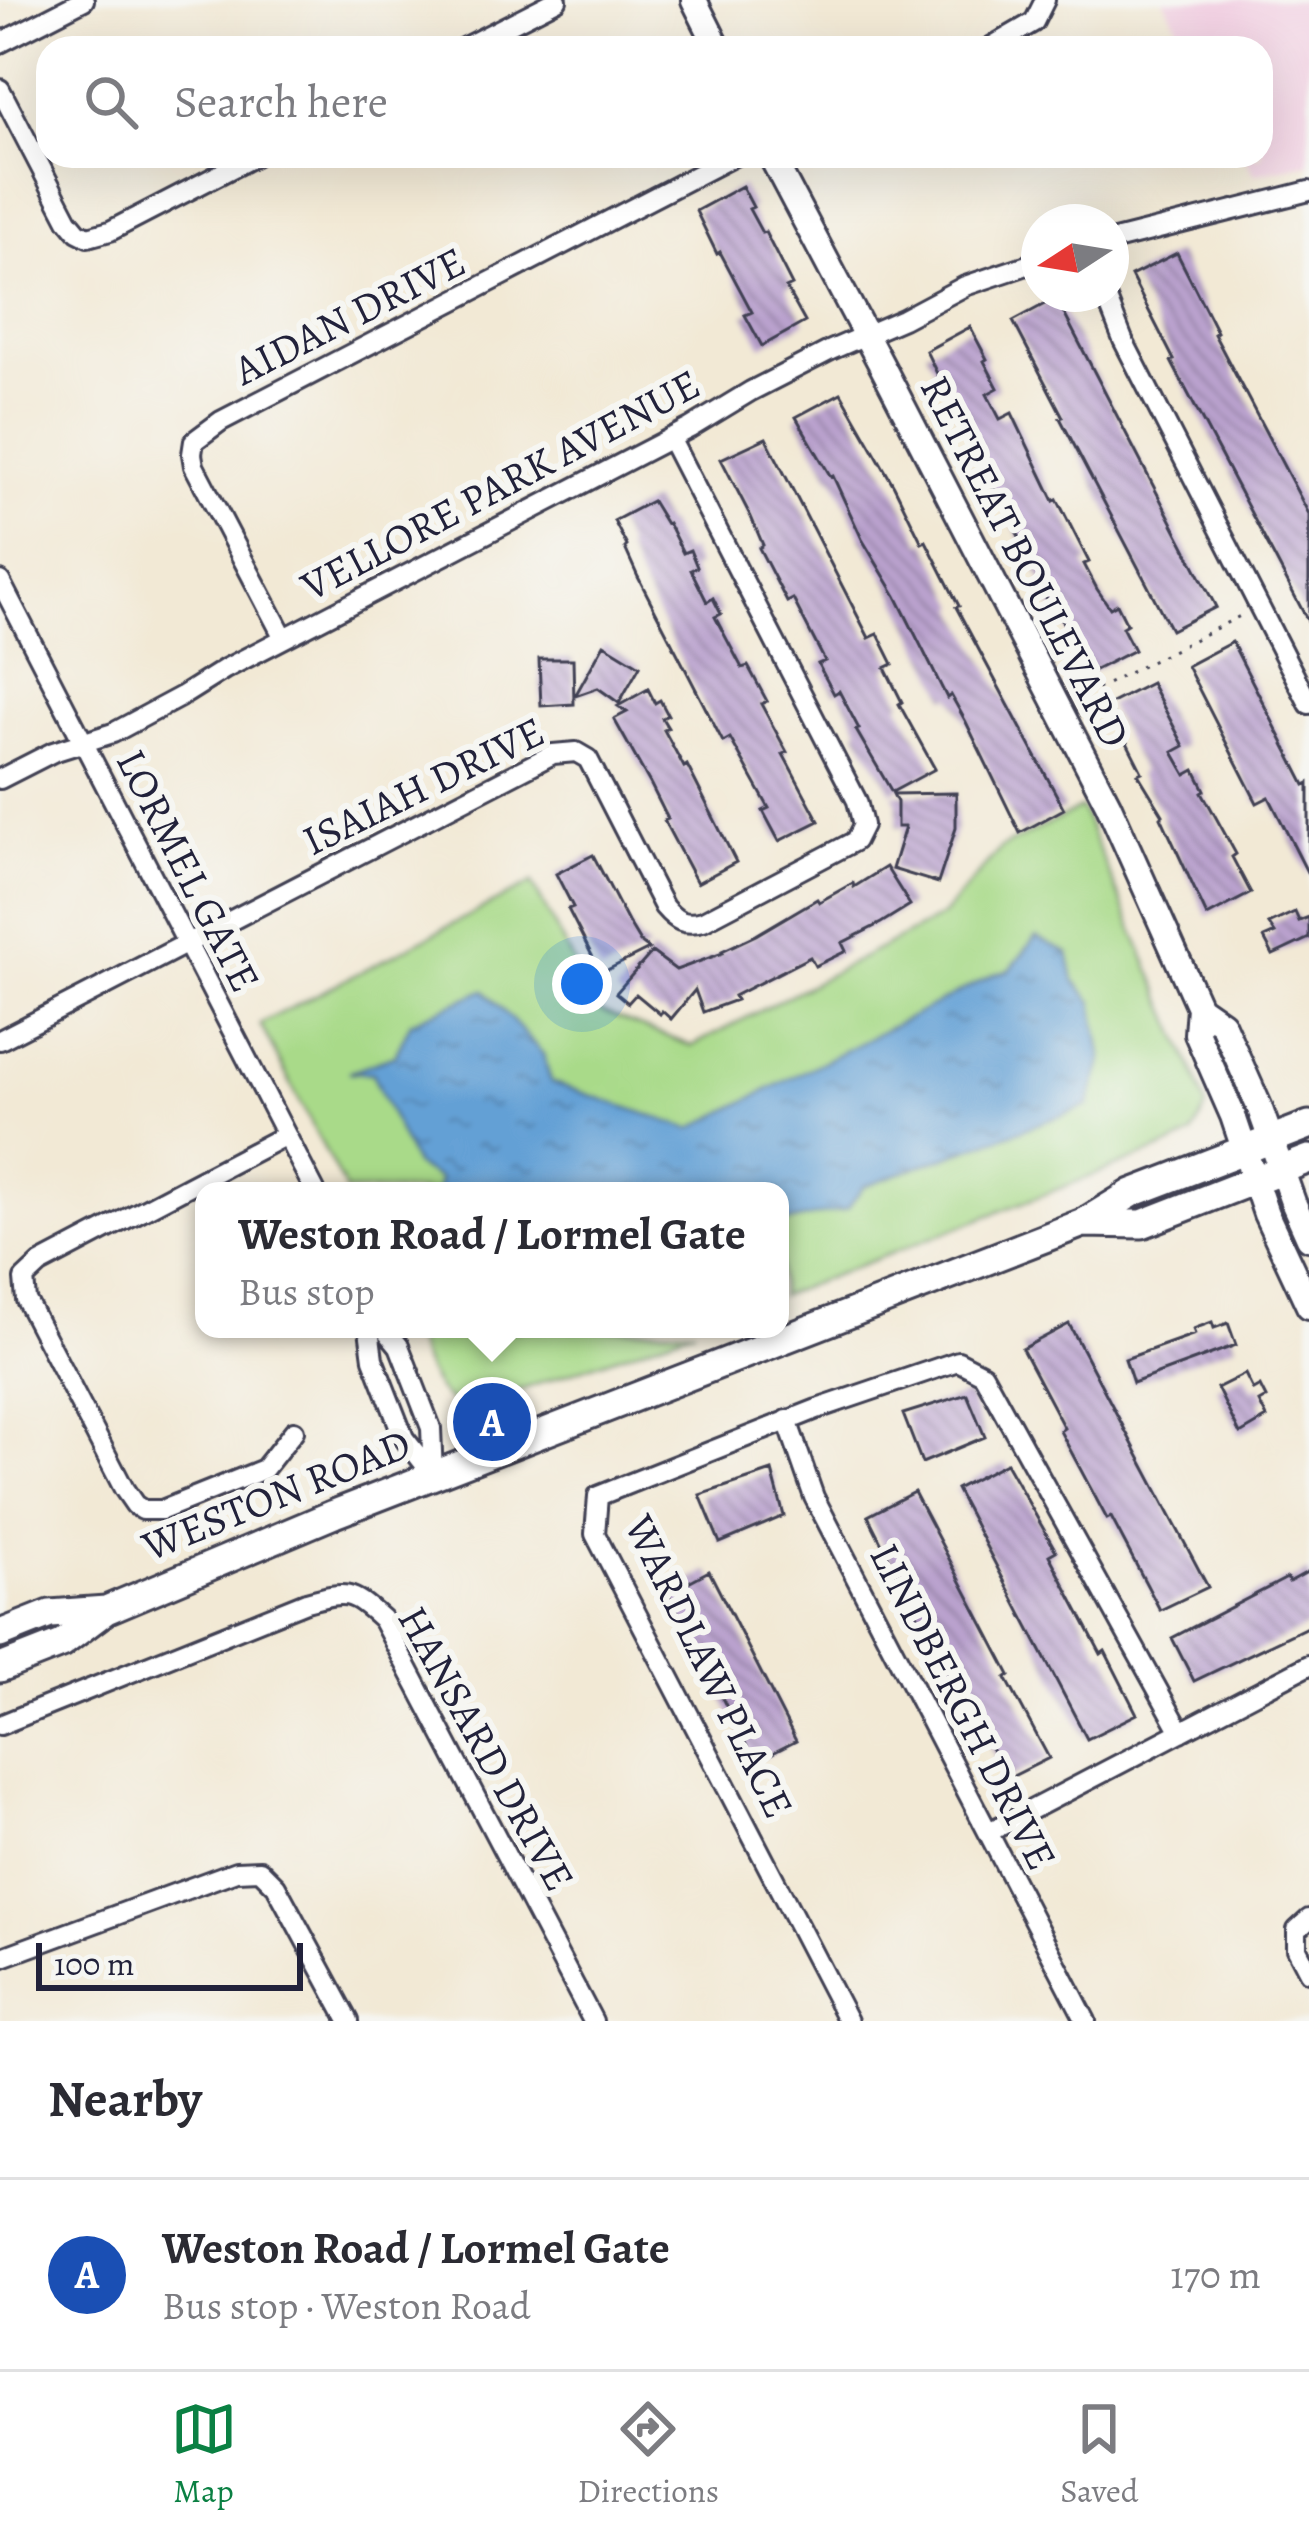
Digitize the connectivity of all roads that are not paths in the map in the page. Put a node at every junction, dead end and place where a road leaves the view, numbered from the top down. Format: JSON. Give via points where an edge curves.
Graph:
{"nodes":[{"id":1,"x":84,"y":0,"type":"edge"},
{"id":2,"x":557,"y":0,"type":"edge"},
{"id":3,"x":694,"y":0,"type":"edge"},
{"id":4,"x":1045,"y":0,"type":"edge"},
{"id":5,"x":486,"y":36,"type":"edge"},
{"id":6,"x":712,"y":36,"type":"edge"},
{"id":7,"x":1010,"y":36,"type":"edge"},
{"id":8,"x":0,"y":44,"type":"edge"},
{"id":9,"x":0,"y":89,"type":"edge"},
{"id":10,"x":36,"y":158,"type":"edge"},
{"id":11,"x":41,"y":168,"type":"edge"},
{"id":12,"x":232,"y":168,"type":"edge"},
{"id":13,"x":711,"y":168,"type":"edge"},
{"id":14,"x":777,"y":168,"type":"edge"},
{"id":15,"x":1309,"y":191,"type":"edge"},
{"id":16,"x":1129,"y":236,"type":"edge"},
{"id":17,"x":1021,"y":267,"type":"edge"},
{"id":18,"x":1112,"y":312,"type":"edge"},
{"id":19,"x":865,"y":335,"type":"junction"},
{"id":20,"x":670,"y":438,"type":"junction"},
{"id":21,"x":0,"y":581,"type":"edge"},
{"id":22,"x":284,"y":638,"type":"junction"},
{"id":23,"x":1309,"y":704,"type":"edge"},
{"id":24,"x":83,"y":742,"type":"junction"},
{"id":25,"x":0,"y":779,"type":"edge"},
{"id":26,"x":187,"y":943,"type":"junction"},
{"id":27,"x":0,"y":1040,"type":"edge"},
{"id":28,"x":1309,"y":1125,"type":"edge"},
{"id":29,"x":286,"y":1135,"type":"junction"},
{"id":30,"x":1257,"y":1145,"type":"junction"},
{"id":31,"x":1309,"y":1159,"type":"edge"},
{"id":32,"x":1268,"y":1175,"type":"junction"},
{"id":33,"x":196,"y":1182,"type":"edge"},
{"id":34,"x":310,"y":1182,"type":"edge"},
{"id":35,"x":195,"y":1183,"type":"edge"},
{"id":36,"x":1083,"y":1223,"type":"junction"},
{"id":37,"x":1309,"y":1238,"type":"edge"},
{"id":38,"x":1309,"y":1306,"type":"edge"},
{"id":39,"x":789,"y":1337,"type":"edge"},
{"id":40,"x":370,"y":1338,"type":"edge"},
{"id":41,"x":392,"y":1338,"type":"edge"},
{"id":42,"x":786,"y":1338,"type":"edge"},
{"id":43,"x":787,"y":1420,"type":"junction"},
{"id":44,"x":294,"y":1431,"type":"dead end"},
{"id":45,"x":433,"y":1475,"type":"junction"},
{"id":46,"x":106,"y":1610,"type":"junction"},
{"id":47,"x":0,"y":1634,"type":"edge"},
{"id":48,"x":1309,"y":1665,"type":"edge"},
{"id":49,"x":0,"y":1668,"type":"edge"},
{"id":50,"x":0,"y":1725,"type":"edge"},
{"id":51,"x":1181,"y":1732,"type":"junction"},
{"id":52,"x":989,"y":1832,"type":"junction"},
{"id":53,"x":1309,"y":1919,"type":"edge"},
{"id":54,"x":0,"y":1958,"type":"edge"},
{"id":55,"x":1309,"y":1972,"type":"edge"},
{"id":56,"x":349,"y":2021,"type":"edge"},
{"id":57,"x":593,"y":2021,"type":"edge"},
{"id":58,"x":848,"y":2021,"type":"edge"},
{"id":59,"x":1086,"y":2021,"type":"edge"}],
"edges":[{"from":1,"to":8,"type":"street"},
{"from":2,"to":5,"type":"street"},
{"from":3,"to":6,"type":"street"},
{"from":4,"to":7,"type":"street","via":[[1034,22]]},
{"from":9,"to":10,"type":"street"},
{"from":11,"to":12,"type":"street","via":[[68,220],[88,237]]},
{"from":13,"to":22,"type":"street","name":"AIDAN DRIVE","via":[[194,441],[194,466]]},
{"from":14,"to":19,"type":"street","name":"RETREAT BOULEVARD"},
{"from":15,"to":16,"type":"street"},
{"from":17,"to":19,"type":"street","name":"VELLORE PARK AVENUE"},
{"from":18,"to":23,"type":"street"},
{"from":19,"to":20,"type":"street","name":"VELLORE PARK AVENUE"},
{"from":19,"to":30,"type":"street","name":"RETREAT BOULEVARD","via":[[1108,804],[1199,1007],[1222,1023]]},
{"from":20,"to":22,"type":"street","name":"VELLORE PARK AVENUE"},
{"from":20,"to":26,"type":"street","name":"ISAIAH DRIVE","via":[[857,801],[863,825],[855,841],[703,921],[684,923],[664,907],[588,759],[564,752]]},
{"from":21,"to":24,"type":"street","name":"LORMEL GATE"},
{"from":22,"to":24,"type":"street","name":"VELLORE PARK AVENUE"},
{"from":24,"to":25,"type":"street","name":"VELLORE PARK AVENUE"},
{"from":24,"to":26,"type":"street","name":"LORMEL GATE"},
{"from":26,"to":27,"type":"street"},
{"from":26,"to":29,"type":"street","name":"LORMEL GATE"},
{"from":28,"to":30,"type":"main road","name":"WESTON ROAD"},
{"from":29,"to":33,"type":"street"},
{"from":29,"to":34,"type":"street","name":"LORMEL GATE"},
{"from":30,"to":32,"type":"street","name":"RETREAT BOULEVARD"},
{"from":30,"to":36,"type":"main road","name":"WESTON ROAD","via":[[1132,1193]]},
{"from":31,"to":32,"type":"main road","name":"WESTON ROAD"},
{"from":32,"to":36,"type":"main road","name":"WESTON ROAD","via":[[1142,1224]]},
{"from":32,"to":37,"type":"street"},
{"from":32,"to":38,"type":"street","via":[[1266,1214]]},
{"from":35,"to":44,"type":"street","via":[[40,1264],[25,1279],[26,1300],[142,1510],[162,1510],[264,1469]]},
{"from":36,"to":39,"type":"main road","name":"WESTON ROAD"},
{"from":40,"to":45,"type":"street","via":[[404,1438]]},
{"from":41,"to":45,"type":"street","via":[[431,1428]]},
{"from":42,"to":45,"type":"main road","name":"WESTON ROAD"},
{"from":43,"to":51,"type":"street","name":"WARDLAW PLACE","via":[[958,1361],[983,1374]]},
{"from":43,"to":52,"type":"street","name":"LINDBERGH DRIVE","via":[[814,1497]]},
{"from":43,"to":58,"type":"street","name":"WARDLAW PLACE","via":[[598,1496],[595,1534]]},
{"from":45,"to":46,"type":"main road","name":"WESTON ROAD"},
{"from":46,"to":47,"type":"main road","name":"WESTON ROAD","via":[[50,1614]]},
{"from":46,"to":49,"type":"main road","name":"WESTON ROAD","via":[[61,1644]]},
{"from":48,"to":51,"type":"street"},
{"from":50,"to":57,"type":"street","name":"HANSARD DRIVE","via":[[306,1602],[340,1592],[360,1599],[382,1618]]},
{"from":51,"to":52,"type":"street"},
{"from":52,"to":59,"type":"street","name":"LINDBERGH DRIVE"},
{"from":53,"to":55,"type":"street","via":[[1297,1930],[1297,1949]]},
{"from":54,"to":56,"type":"street","via":[[236,1871],[260,1870]]}]}
